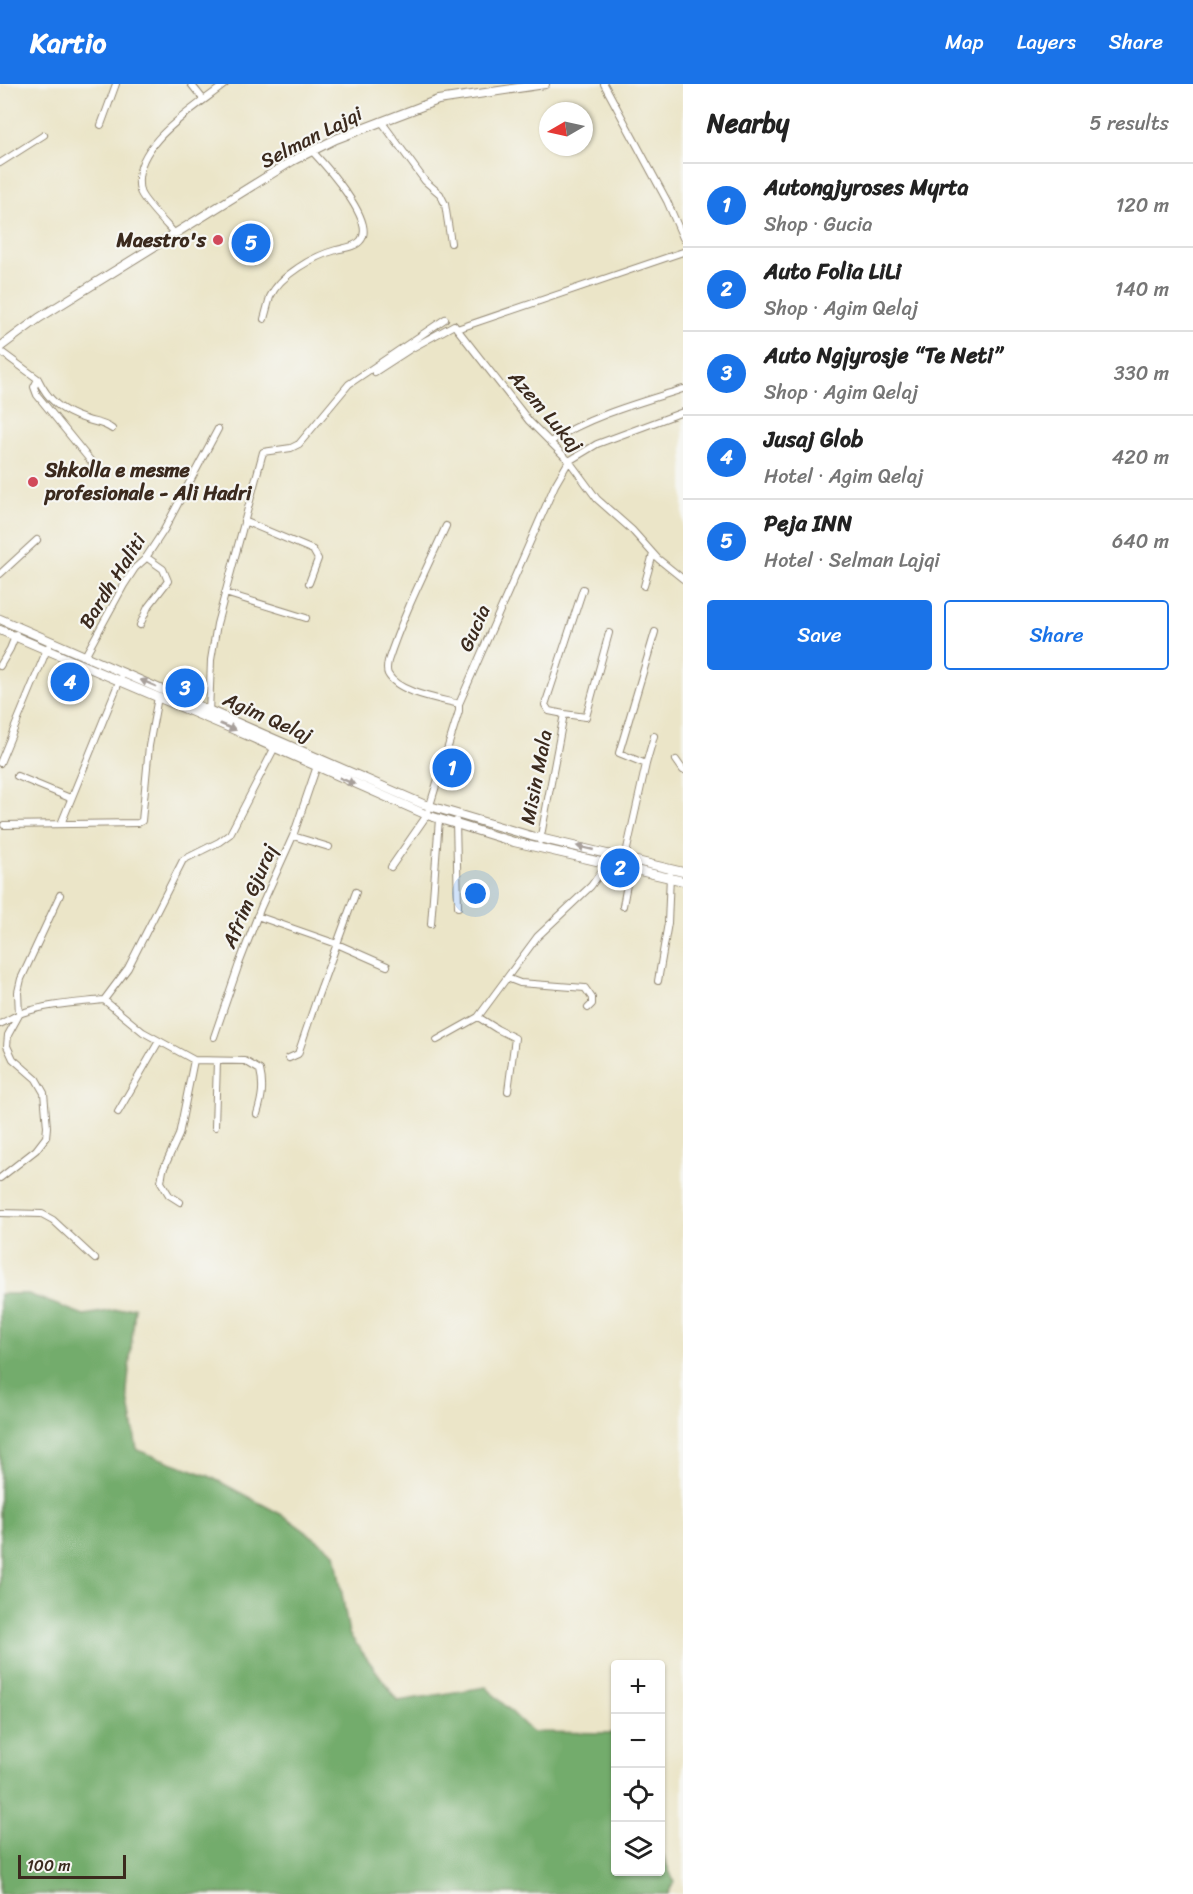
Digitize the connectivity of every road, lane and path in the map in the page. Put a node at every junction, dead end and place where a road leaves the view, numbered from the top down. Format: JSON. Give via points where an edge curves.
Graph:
{"nodes":[{"id":1,"x":116,"y":84,"type":"edge"},
{"id":2,"x":191,"y":84,"type":"edge"},
{"id":3,"x":225,"y":84,"type":"edge"},
{"id":4,"x":545,"y":84,"type":"edge"},
{"id":5,"x":604,"y":84,"type":"edge"},
{"id":6,"x":203,"y":99,"type":"junction"},
{"id":7,"x":381,"y":120,"type":"junction"},
{"id":8,"x":101,"y":125,"type":"dead end"},
{"id":9,"x":44,"y":135,"type":"dead end"},
{"id":10,"x":312,"y":151,"type":"junction"},
{"id":11,"x":0,"y":162,"type":"edge"},
{"id":12,"x":175,"y":234,"type":"junction"},
{"id":13,"x":683,"y":238,"type":"edge"},
{"id":14,"x":452,"y":243,"type":"dead end"},
{"id":15,"x":683,"y":252,"type":"edge"},
{"id":16,"x":445,"y":319,"type":"dead end"},
{"id":17,"x":264,"y":320,"type":"dead end"},
{"id":18,"x":457,"y":329,"type":"junction"},
{"id":19,"x":0,"y":349,"type":"edge"},
{"id":20,"x":375,"y":372,"type":"dead end"},
{"id":21,"x":38,"y":379,"type":"junction"},
{"id":22,"x":683,"y":389,"type":"edge"},
{"id":23,"x":683,"y":412,"type":"edge"},
{"id":24,"x":112,"y":429,"type":"dead end"},
{"id":25,"x":218,"y":429,"type":"dead end"},
{"id":26,"x":550,"y":442,"type":"junction"},
{"id":27,"x":569,"y":461,"type":"junction"},
{"id":28,"x":94,"y":465,"type":"dead end"},
{"id":29,"x":244,"y":521,"type":"junction"},
{"id":30,"x":446,"y":526,"type":"dead end"},
{"id":31,"x":37,"y":540,"type":"dead end"},
{"id":32,"x":653,"y":554,"type":"junction"},
{"id":33,"x":147,"y":556,"type":"junction"},
{"id":34,"x":0,"y":574,"type":"edge"},
{"id":35,"x":683,"y":579,"type":"edge"},
{"id":36,"x":309,"y":583,"type":"dead end"},
{"id":37,"x":644,"y":586,"type":"dead end"},
{"id":38,"x":583,"y":589,"type":"dead end"},
{"id":39,"x":225,"y":592,"type":"junction"},
{"id":40,"x":306,"y":618,"type":"dead end"},
{"id":41,"x":1,"y":624,"type":"edge"},
{"id":42,"x":140,"y":625,"type":"dead end"},
{"id":43,"x":19,"y":628,"type":"junction"},
{"id":44,"x":655,"y":632,"type":"dead end"},
{"id":45,"x":609,"y":633,"type":"dead end"},
{"id":46,"x":15,"y":637,"type":"junction"},
{"id":47,"x":49,"y":645,"type":"junction"},
{"id":48,"x":85,"y":656,"type":"junction"},
{"id":49,"x":0,"y":666,"type":"edge"},
{"id":50,"x":123,"y":672,"type":"junction"},
{"id":51,"x":120,"y":682,"type":"junction"},
{"id":52,"x":158,"y":697,"type":"junction"},
{"id":53,"x":459,"y":704,"type":"junction"},
{"id":54,"x":210,"y":710,"type":"junction"},
{"id":55,"x":564,"y":714,"type":"junction"},
{"id":56,"x":208,"y":720,"type":"junction"},
{"id":57,"x":654,"y":736,"type":"dead end"},
{"id":58,"x":278,"y":740,"type":"junction"},
{"id":59,"x":275,"y":749,"type":"junction"},
{"id":60,"x":320,"y":758,"type":"junction"},
{"id":61,"x":676,"y":760,"type":"dead end"},
{"id":62,"x":0,"y":763,"type":"edge"},
{"id":63,"x":646,"y":764,"type":"junction"},
{"id":64,"x":316,"y":767,"type":"junction"},
{"id":65,"x":683,"y":770,"type":"edge"},
{"id":66,"x":17,"y":776,"type":"dead end"},
{"id":67,"x":70,"y":798,"type":"junction"},
{"id":68,"x":428,"y":811,"type":"junction"},
{"id":69,"x":439,"y":819,"type":"junction"},
{"id":70,"x":456,"y":819,"type":"junction"},
{"id":71,"x":61,"y":824,"type":"junction"},
{"id":72,"x":4,"y":825,"type":"dead end"},
{"id":73,"x":293,"y":836,"type":"junction"},
{"id":74,"x":540,"y":842,"type":"junction"},
{"id":75,"x":329,"y":847,"type":"dead end"},
{"id":76,"x":605,"y":858,"type":"junction"},
{"id":77,"x":625,"y":858,"type":"junction"},
{"id":78,"x":391,"y":867,"type":"dead end"},
{"id":79,"x":630,"y":868,"type":"junction"},
{"id":80,"x":683,"y":872,"type":"edge"},
{"id":81,"x":671,"y":873,"type":"junction"},
{"id":82,"x":683,"y":881,"type":"edge"},
{"id":83,"x":356,"y":892,"type":"dead end"},
{"id":84,"x":60,"y":895,"type":"dead end"},
{"id":85,"x":623,"y":906,"type":"dead end"},
{"id":86,"x":458,"y":907,"type":"dead end"},
{"id":87,"x":257,"y":916,"type":"junction"},
{"id":88,"x":431,"y":924,"type":"dead end"},
{"id":89,"x":338,"y":944,"type":"junction"},
{"id":90,"x":387,"y":966,"type":"dead end"},
{"id":91,"x":507,"y":978,"type":"junction"},
{"id":92,"x":658,"y":981,"type":"dead end"},
{"id":93,"x":104,"y":1000,"type":"junction"},
{"id":94,"x":588,"y":1008,"type":"dead end"},
{"id":95,"x":19,"y":1014,"type":"junction"},
{"id":96,"x":478,"y":1017,"type":"junction"},
{"id":97,"x":0,"y":1024,"type":"edge"},
{"id":98,"x":214,"y":1037,"type":"dead end"},
{"id":99,"x":437,"y":1040,"type":"dead end"},
{"id":100,"x":159,"y":1041,"type":"junction"},
{"id":101,"x":289,"y":1058,"type":"dead end"},
{"id":102,"x":194,"y":1060,"type":"junction"},
{"id":103,"x":217,"y":1061,"type":"junction"},
{"id":104,"x":508,"y":1091,"type":"dead end"},
{"id":105,"x":118,"y":1112,"type":"dead end"},
{"id":106,"x":257,"y":1114,"type":"dead end"},
{"id":107,"x":215,"y":1127,"type":"dead end"},
{"id":108,"x":0,"y":1178,"type":"edge"},
{"id":109,"x":180,"y":1202,"type":"dead end"},
{"id":110,"x":0,"y":1213,"type":"edge"},
{"id":111,"x":95,"y":1259,"type":"dead end"}],
"edges":[{"from":1,"to":8,"type":"street"},
{"from":2,"to":6,"type":"street"},
{"from":3,"to":6,"type":"street"},
{"from":4,"to":7,"type":"main road","name":"Selman Lajqi","via":[[438,100]]},
{"from":5,"to":13,"type":"street","via":[[668,201]]},
{"from":6,"to":12,"type":"street","via":[[162,134],[141,169],[141,193]]},
{"from":7,"to":10,"type":"main road","name":"Selman Lajqi"},
{"from":7,"to":14,"type":"street","via":[[425,181],[440,194]]},
{"from":9,"to":11,"type":"street"},
{"from":10,"to":12,"type":"main road","name":"Selman Lajqi"},
{"from":10,"to":17,"type":"street","via":[[359,213],[364,237],[359,243],[326,253],[292,272],[271,296]]},
{"from":12,"to":19,"type":"main road","name":"Selman Lajqi","via":[[39,318]]},
{"from":15,"to":18,"type":"street"},
{"from":16,"to":29,"type":"street","via":[[350,384],[299,444],[263,452]]},
{"from":18,"to":20,"type":"street","via":[[452,324]]},
{"from":18,"to":26,"type":"street","name":"Azem Lukaj","via":[[521,412]]},
{"from":19,"to":21,"type":"street"},
{"from":21,"to":24,"type":"street","via":[[56,405]]},
{"from":21,"to":28,"type":"street","via":[[36,395]]},
{"from":22,"to":26,"type":"street","via":[[596,418]]},
{"from":23,"to":27,"type":"street","via":[[597,444]]},
{"from":25,"to":33,"type":"street","name":"Bardh Haliti"},
{"from":26,"to":27,"type":"street","name":"Azem Lukaj"},
{"from":27,"to":32,"type":"street","name":"Azem Lukaj","via":[[597,499]]},
{"from":27,"to":53,"type":"street","name":"Gucia"},
{"from":29,"to":36,"type":"street","via":[[312,550],[318,559]]},
{"from":29,"to":39,"type":"street"},
{"from":30,"to":53,"type":"street","via":[[400,631],[387,672],[393,681],[410,690]]},
{"from":31,"to":34,"type":"street"},
{"from":32,"to":35,"type":"street","name":"Azem Lukaj"},
{"from":32,"to":37,"type":"street"},
{"from":33,"to":42,"type":"street","via":[[163,569],[168,581]]},
{"from":33,"to":48,"type":"street","name":"Bardh Haliti","via":[[124,585]]},
{"from":38,"to":55,"type":"street","name":"Misin Mala","via":[[545,705],[549,711]]},
{"from":39,"to":40,"type":"street"},
{"from":39,"to":54,"type":"street","via":[[213,650]]},
{"from":41,"to":43,"type":"main road","name":"Agim Qelaj"},
{"from":41,"to":46,"type":"main road","name":"Agim Qelaj"},
{"from":43,"to":46,"type":"street"},
{"from":43,"to":47,"type":"main road","name":"Agim Qelaj"},
{"from":44,"to":63,"type":"street","via":[[619,753]]},
{"from":45,"to":55,"type":"street","name":"Misin Mala","via":[[586,717]]},
{"from":46,"to":47,"type":"main road","name":"Agim Qelaj"},
{"from":46,"to":49,"type":"street"},
{"from":47,"to":48,"type":"main road","name":"Agim Qelaj"},
{"from":47,"to":51,"type":"main road","name":"Agim Qelaj"},
{"from":47,"to":62,"type":"street"},
{"from":48,"to":50,"type":"main road","name":"Agim Qelaj"},
{"from":50,"to":51,"type":"street"},
{"from":54,"to":50,"type":"main road","name":"Agim Qelaj","one_way":true},
{"from":51,"to":52,"type":"main road","name":"Agim Qelaj"},
{"from":51,"to":67,"type":"street"},
{"from":52,"to":56,"type":"main road","name":"Agim Qelaj"},
{"from":52,"to":71,"type":"street","via":[[142,820]]},
{"from":53,"to":68,"type":"street","name":"Gucia"},
{"from":54,"to":56,"type":"street"},
{"from":54,"to":58,"type":"main road","name":"Agim Qelaj"},
{"from":55,"to":74,"type":"street","name":"Misin Mala"},
{"from":56,"to":59,"type":"main road","name":"Agim Qelaj","one_way":true},
{"from":57,"to":63,"type":"street"},
{"from":58,"to":59,"type":"street"},
{"from":58,"to":60,"type":"main road","name":"Agim Qelaj"},
{"from":59,"to":64,"type":"main road","name":"Agim Qelaj"},
{"from":59,"to":93,"type":"street","via":[[230,834],[183,860],[128,968]]},
{"from":60,"to":64,"type":"street","name":"Afrim Gjuraj"},
{"from":60,"to":68,"type":"main road","name":"Agim Qelaj"},
{"from":61,"to":65,"type":"street"},
{"from":63,"to":77,"type":"street"},
{"from":64,"to":68,"type":"main road","name":"Agim Qelaj","one_way":true},
{"from":64,"to":73,"type":"street","name":"Afrim Gjuraj"},
{"from":66,"to":67,"type":"street"},
{"from":67,"to":71,"type":"street"},
{"from":68,"to":69,"type":"main road","name":"Agim Qelaj"},
{"from":68,"to":70,"type":"main road","name":"Agim Qelaj"},
{"from":68,"to":78,"type":"street"},
{"from":69,"to":70,"type":"main road","name":"Agim Qelaj"},
{"from":69,"to":88,"type":"street"},
{"from":70,"to":74,"type":"main road","name":"Agim Qelaj","via":[[514,842]]},
{"from":70,"to":86,"type":"street"},
{"from":71,"to":72,"type":"street"},
{"from":73,"to":75,"type":"street"},
{"from":73,"to":87,"type":"street","name":"Afrim Gjuraj"},
{"from":74,"to":76,"type":"main road","name":"Agim Qelaj"},
{"from":76,"to":77,"type":"main road","name":"Agim Qelaj"},
{"from":76,"to":79,"type":"main road","name":"Agim Qelaj"},
{"from":76,"to":91,"type":"street","via":[[591,886],[537,937]]},
{"from":77,"to":81,"type":"main road","name":"Agim Qelaj"},
{"from":79,"to":81,"type":"main road","name":"Agim Qelaj"},
{"from":79,"to":85,"type":"street"},
{"from":80,"to":81,"type":"main road","name":"Agim Qelaj"},
{"from":81,"to":82,"type":"main road","name":"Agim Qelaj"},
{"from":81,"to":92,"type":"street"},
{"from":83,"to":89,"type":"street"},
{"from":84,"to":95,"type":"street","via":[[21,980]]},
{"from":87,"to":89,"type":"street"},
{"from":87,"to":98,"type":"street","name":"Afrim Gjuraj"},
{"from":89,"to":90,"type":"street"},
{"from":89,"to":101,"type":"street","via":[[298,1054]]},
{"from":91,"to":94,"type":"street","via":[[520,983],[585,988],[592,998]]},
{"from":91,"to":96,"type":"street"},
{"from":93,"to":95,"type":"street"},
{"from":93,"to":100,"type":"street"},
{"from":95,"to":97,"type":"street"},
{"from":95,"to":108,"type":"street","via":[[7,1046],[13,1059],[36,1079],[44,1093],[46,1137],[36,1150]]},
{"from":96,"to":99,"type":"street"},
{"from":96,"to":104,"type":"street","via":[[515,1038]]},
{"from":100,"to":102,"type":"street"},
{"from":100,"to":105,"type":"street"},
{"from":102,"to":103,"type":"street"},
{"from":102,"to":109,"type":"street","via":[[179,1135],[161,1182],[169,1196]]},
{"from":103,"to":106,"type":"street","via":[[245,1061],[260,1070],[263,1083]]},
{"from":103,"to":107,"type":"street"},
{"from":110,"to":111,"type":"street","via":[[47,1217]]}]}
